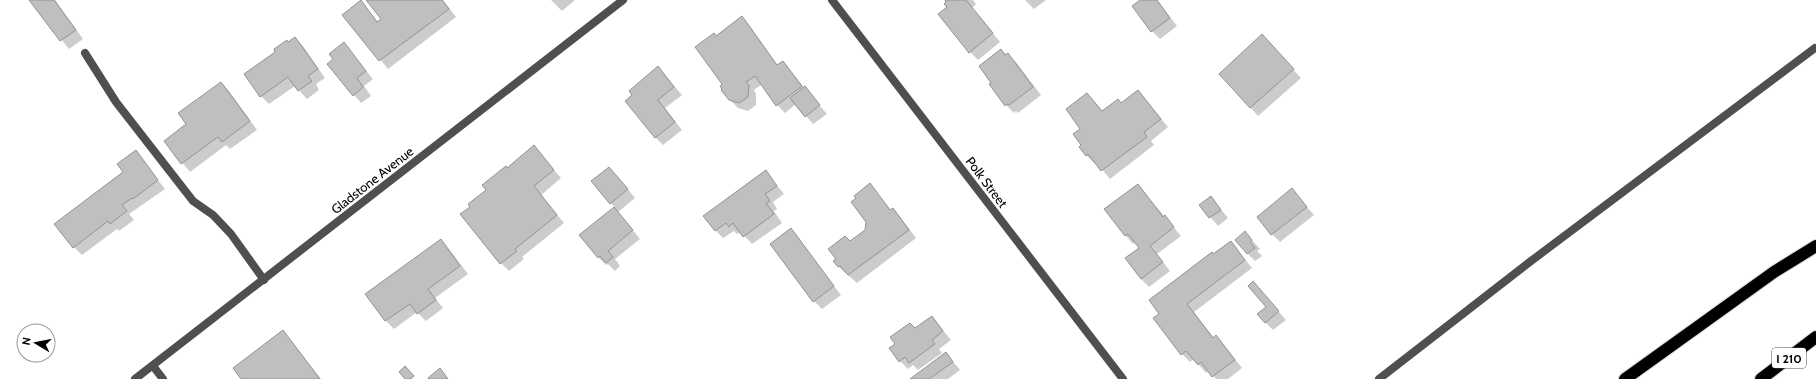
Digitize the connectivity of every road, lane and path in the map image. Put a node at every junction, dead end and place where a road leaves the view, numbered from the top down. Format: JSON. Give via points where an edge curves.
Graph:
{"nodes":[{"id":1,"x":623,"y":0,"type":"edge"},
{"id":2,"x":832,"y":0,"type":"edge"},
{"id":3,"x":1815,"y":48,"type":"edge"},
{"id":4,"x":85,"y":53,"type":"dead end"},
{"id":5,"x":1816,"y":246,"type":"edge"},
{"id":6,"x":264,"y":280,"type":"junction"},
{"id":7,"x":1816,"y":337,"type":"edge"},
{"id":8,"x":153,"y":366,"type":"junction"},
{"id":9,"x":135,"y":379,"type":"edge"},
{"id":10,"x":163,"y":379,"type":"edge"},
{"id":11,"x":1123,"y":379,"type":"edge"},
{"id":12,"x":1379,"y":379,"type":"edge"},
{"id":13,"x":1625,"y":379,"type":"edge"},
{"id":14,"x":1761,"y":379,"type":"edge"}],
"edges":[{"from":1,"to":6,"type":"street","name":"Gladstone Avenue"},
{"from":2,"to":11,"type":"street","name":"Polk Street"},
{"from":3,"to":12,"type":"street","via":[[1531,261]]},
{"from":4,"to":6,"type":"street","via":[[116,102],[193,201],[213,215]]},
{"from":5,"to":13,"type":"highway","via":[[1774,272]]},
{"from":6,"to":8,"type":"street","name":"Gladstone Avenue"},
{"from":7,"to":14,"type":"highway","number":"I 210"},
{"from":8,"to":9,"type":"street","name":"Gladstone Avenue"},
{"from":8,"to":10,"type":"street"}]}
